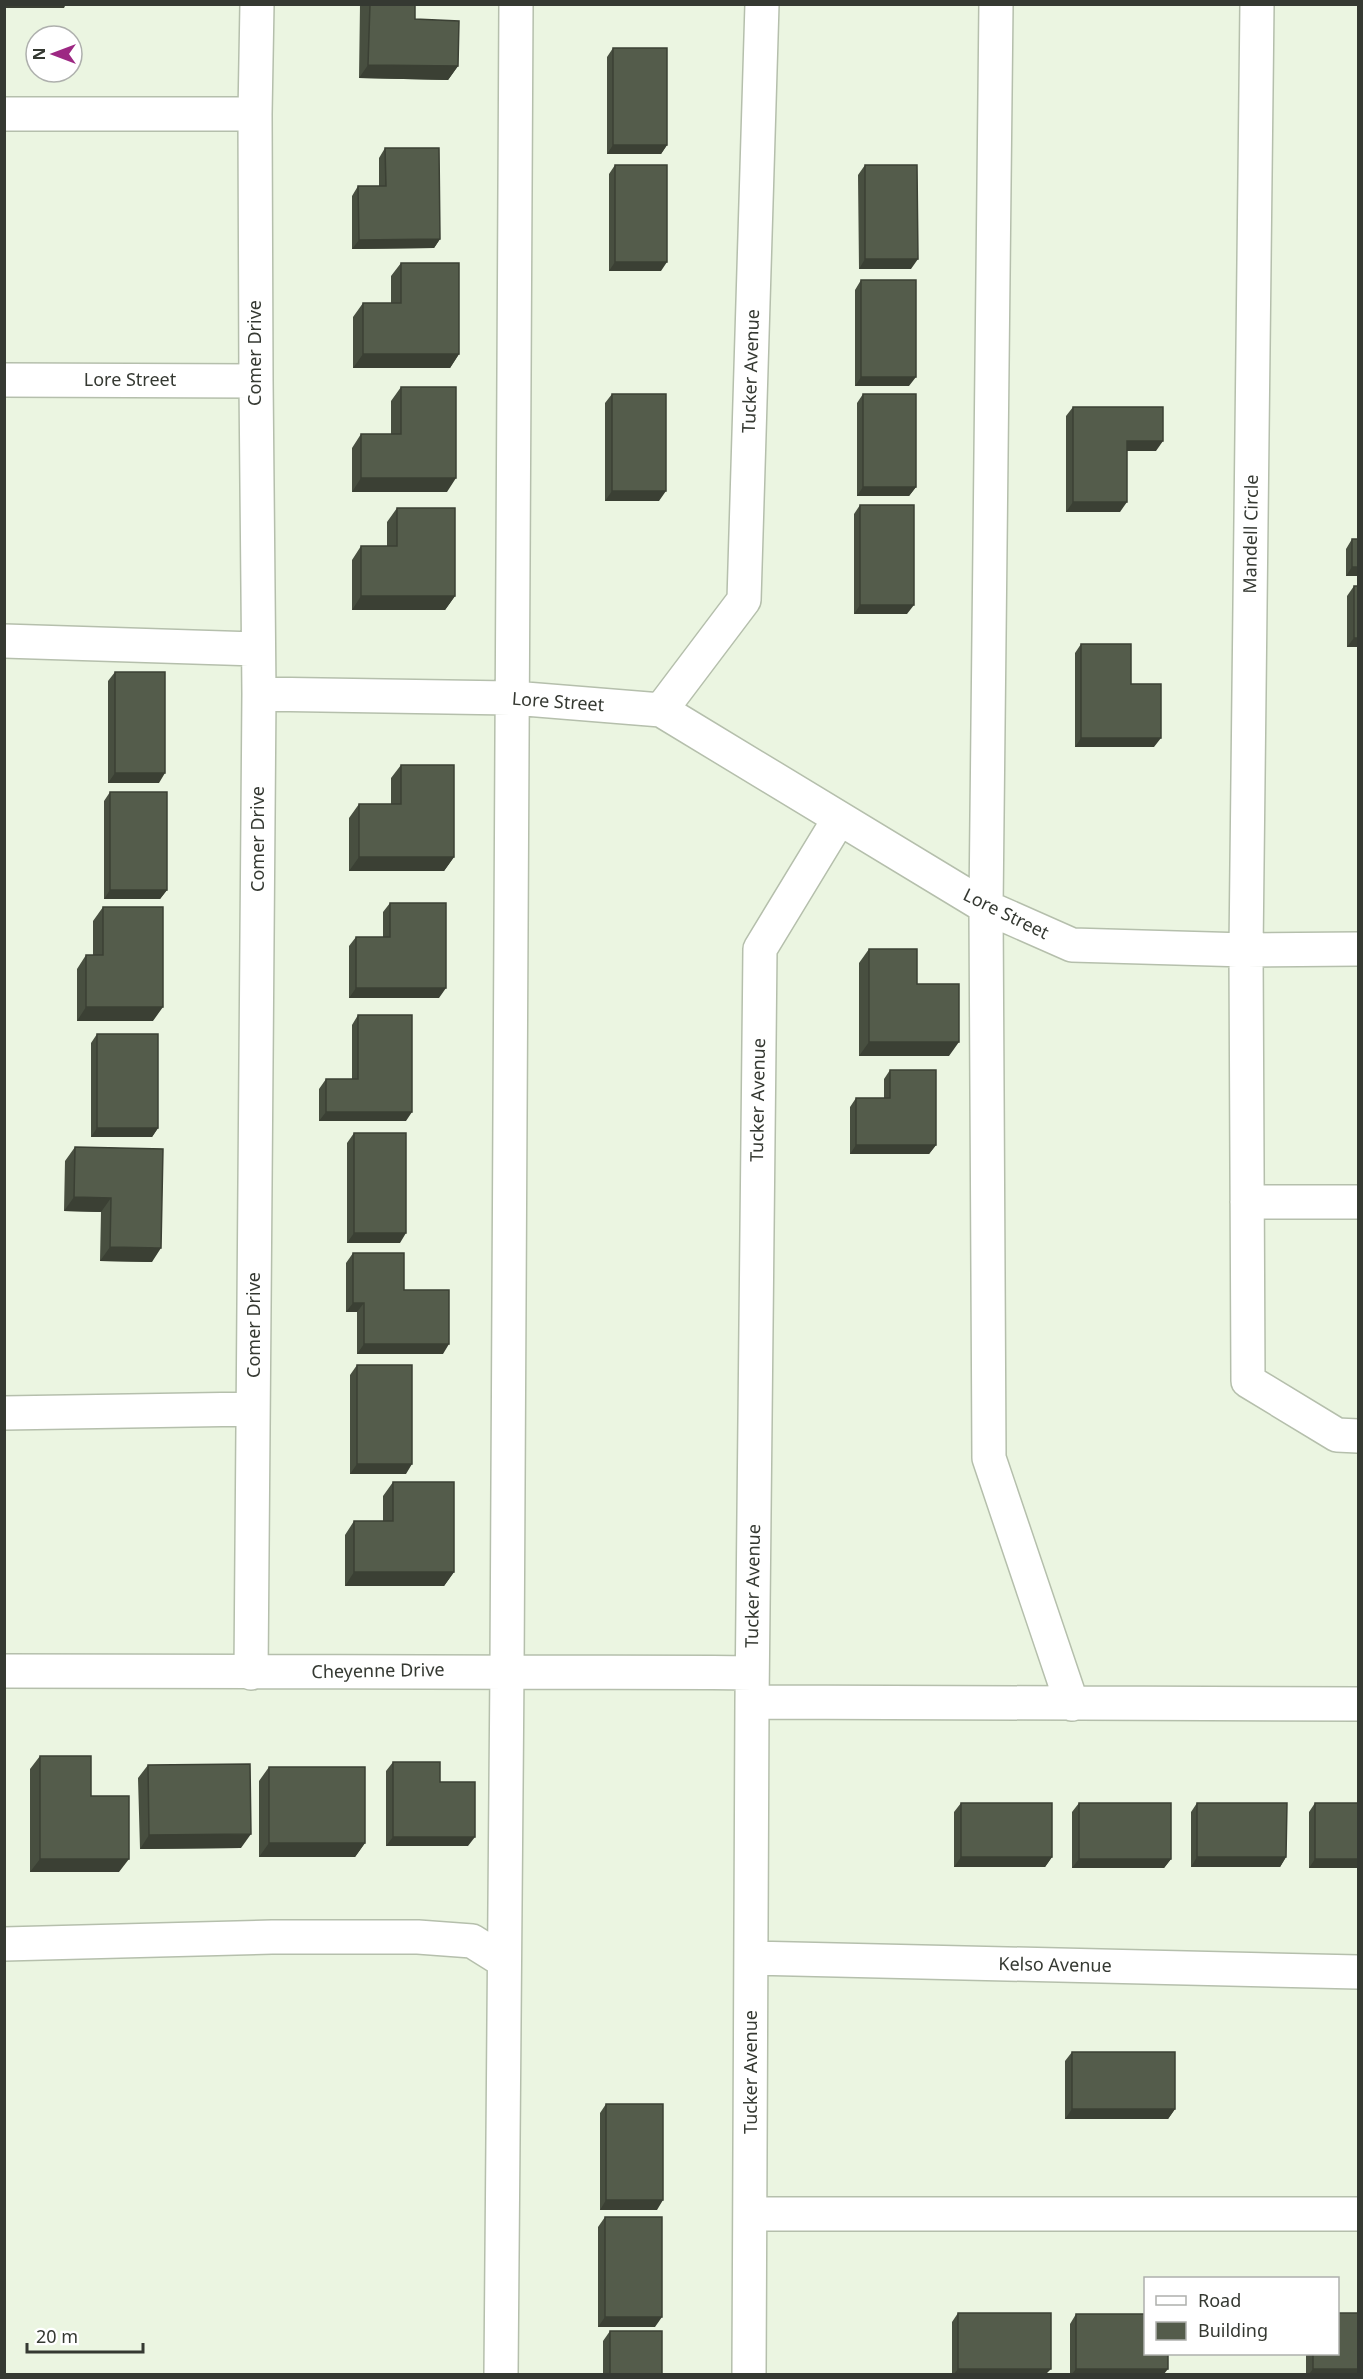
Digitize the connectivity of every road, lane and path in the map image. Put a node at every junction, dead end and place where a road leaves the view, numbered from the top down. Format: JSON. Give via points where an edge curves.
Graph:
{"nodes":[{"id":1,"x":257,"y":4,"type":"edge"},
{"id":2,"x":516,"y":4,"type":"edge"},
{"id":3,"x":762,"y":4,"type":"edge"},
{"id":4,"x":996,"y":4,"type":"edge"},
{"id":5,"x":1257,"y":4,"type":"edge"},
{"id":6,"x":4,"y":114,"type":"edge"},
{"id":7,"x":255,"y":114,"type":"junction"},
{"id":8,"x":4,"y":380,"type":"edge"},
{"id":9,"x":255,"y":381,"type":"junction"},
{"id":10,"x":4,"y":641,"type":"edge"},
{"id":11,"x":257,"y":649,"type":"junction"},
{"id":12,"x":259,"y":694,"type":"junction"},
{"id":13,"x":513,"y":698,"type":"junction"},
{"id":14,"x":661,"y":710,"type":"junction"},
{"id":15,"x":839,"y":819,"type":"junction"},
{"id":16,"x":986,"y":908,"type":"junction"},
{"id":17,"x":1359,"y":949,"type":"edge"},
{"id":18,"x":1246,"y":950,"type":"junction"},
{"id":19,"x":1247,"y":1202,"type":"junction"},
{"id":20,"x":1359,"y":1202,"type":"edge"},
{"id":21,"x":253,"y":1409,"type":"junction"},
{"id":22,"x":4,"y":1413,"type":"edge"},
{"id":23,"x":1359,"y":1436,"type":"edge"},
{"id":24,"x":507,"y":1670,"type":"junction"},
{"id":25,"x":4,"y":1671,"type":"edge"},
{"id":26,"x":251,"y":1673,"type":"junction"},
{"id":27,"x":752,"y":1688,"type":"junction"},
{"id":28,"x":1072,"y":1704,"type":"junction"},
{"id":29,"x":1359,"y":1704,"type":"edge"},
{"id":30,"x":4,"y":1944,"type":"edge"},
{"id":31,"x":752,"y":1958,"type":"junction"},
{"id":32,"x":504,"y":1961,"type":"junction"},
{"id":33,"x":1359,"y":1972,"type":"edge"},
{"id":34,"x":750,"y":2214,"type":"junction"},
{"id":35,"x":1359,"y":2214,"type":"edge"},
{"id":36,"x":501,"y":2374,"type":"edge"},
{"id":37,"x":749,"y":2374,"type":"edge"}],
"edges":[{"from":1,"to":7,"type":"street","name":"Comer Drive"},
{"from":2,"to":13,"type":"street"},
{"from":3,"to":14,"type":"street","name":"Tucker Avenue","via":[[744,600]]},
{"from":4,"to":16,"type":"street"},
{"from":5,"to":18,"type":"street","name":"Mandell Circle"},
{"from":6,"to":7,"type":"street"},
{"from":7,"to":9,"type":"street","name":"Comer Drive"},
{"from":8,"to":9,"type":"street","name":"Lore Street"},
{"from":9,"to":11,"type":"street","name":"Comer Drive"},
{"from":10,"to":11,"type":"street"},
{"from":11,"to":12,"type":"street","name":"Comer Drive"},
{"from":12,"to":13,"type":"street","name":"Lore Street"},
{"from":12,"to":21,"type":"street","name":"Comer Drive"},
{"from":13,"to":14,"type":"street","name":"Lore Street"},
{"from":13,"to":24,"type":"street"},
{"from":14,"to":15,"type":"street","name":"Lore Street"},
{"from":15,"to":16,"type":"street","name":"Lore Street"},
{"from":15,"to":27,"type":"street","name":"Tucker Avenue","via":[[760,949]]},
{"from":16,"to":18,"type":"street","name":"Lore Street","via":[[1072,945]]},
{"from":16,"to":28,"type":"street","via":[[989,1458]]},
{"from":17,"to":18,"type":"street"},
{"from":18,"to":19,"type":"street"},
{"from":19,"to":20,"type":"street"},
{"from":19,"to":23,"type":"street","via":[[1248,1381],[1337,1435]]},
{"from":21,"to":22,"type":"street"},
{"from":21,"to":26,"type":"street","name":"Comer Drive"},
{"from":24,"to":26,"type":"street","name":"Cheyenne Drive"},
{"from":24,"to":27,"type":"street","name":"Cheyenne Drive"},
{"from":24,"to":32,"type":"street"},
{"from":25,"to":26,"type":"street","name":"Cheyenne Drive"},
{"from":27,"to":28,"type":"street","name":"Cheyenne Drive"},
{"from":27,"to":31,"type":"street","name":"Tucker Avenue"},
{"from":28,"to":29,"type":"street","name":"Cheyenne Drive"},
{"from":30,"to":32,"type":"street","via":[[418,1937],[472,1941]]},
{"from":31,"to":33,"type":"street","name":"Kelso Avenue"},
{"from":31,"to":34,"type":"street","name":"Tucker Avenue"},
{"from":32,"to":36,"type":"street"},
{"from":34,"to":35,"type":"street"},
{"from":34,"to":37,"type":"street","name":"Tucker Avenue"}]}
